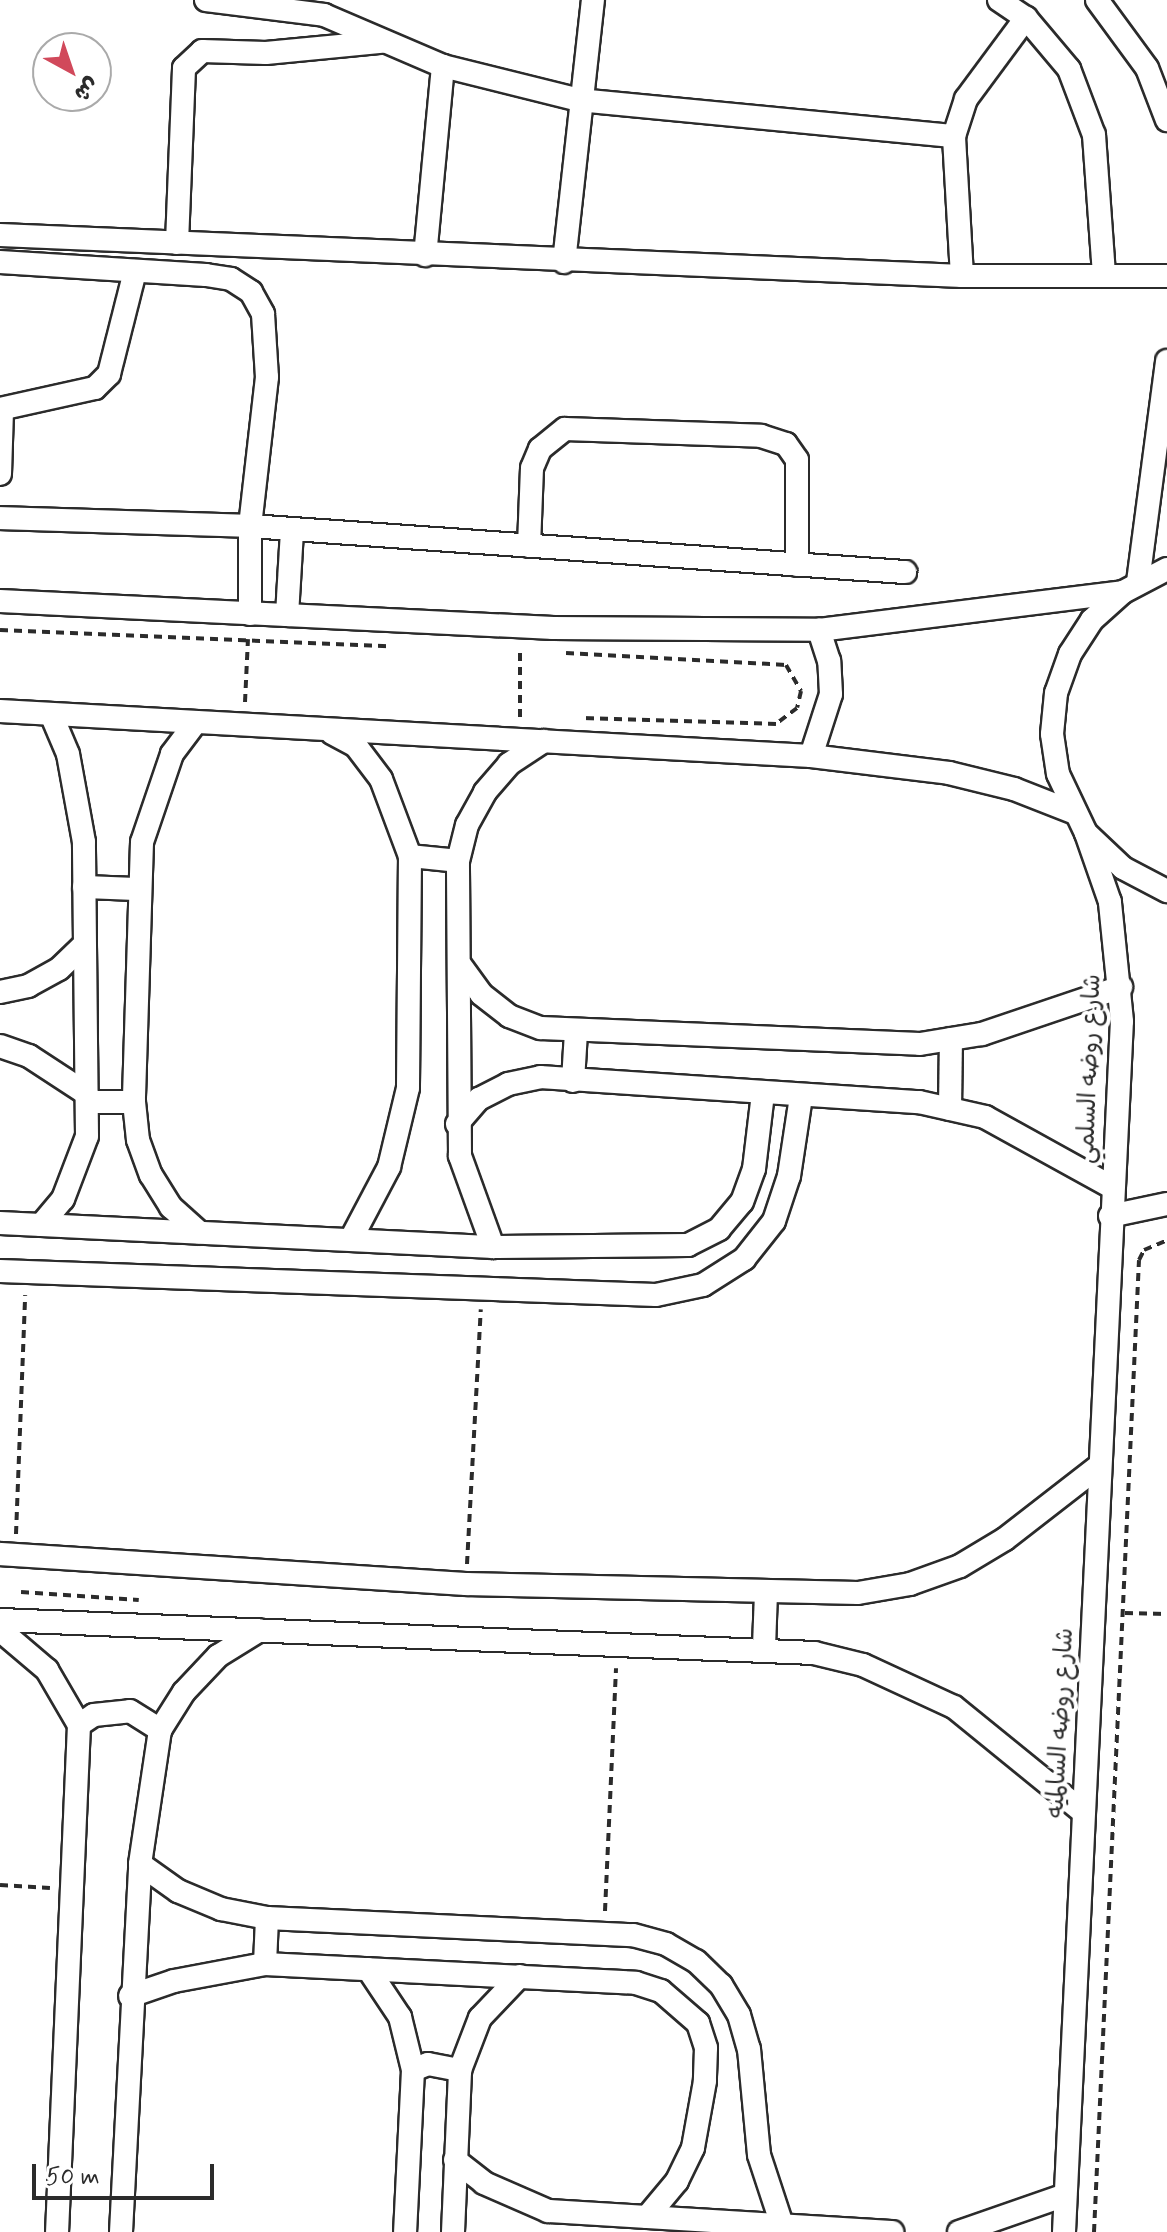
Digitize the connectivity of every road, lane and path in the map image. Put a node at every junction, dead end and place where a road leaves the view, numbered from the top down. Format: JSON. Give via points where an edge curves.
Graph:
{"nodes":[{"id":1,"x":206,"y":0,"type":"edge"},
{"id":2,"x":593,"y":0,"type":"edge"},
{"id":3,"x":999,"y":0,"type":"edge"},
{"id":4,"x":1097,"y":0,"type":"edge"},
{"id":5,"x":1026,"y":18,"type":"junction"},
{"id":6,"x":387,"y":42,"type":"junction"},
{"id":7,"x":443,"y":66,"type":"junction"},
{"id":8,"x":579,"y":100,"type":"junction"},
{"id":9,"x":1167,"y":120,"type":"edge"},
{"id":10,"x":954,"y":136,"type":"junction"},
{"id":11,"x":0,"y":235,"type":"edge"},
{"id":12,"x":177,"y":243,"type":"junction"},
{"id":13,"x":425,"y":255,"type":"junction"},
{"id":14,"x":0,"y":262,"type":"edge"},
{"id":15,"x":564,"y":262,"type":"junction"},
{"id":16,"x":135,"y":271,"type":"junction"},
{"id":17,"x":962,"y":276,"type":"junction"},
{"id":18,"x":1104,"y":276,"type":"junction"},
{"id":19,"x":1167,"y":276,"type":"edge"},
{"id":20,"x":1167,"y":361,"type":"edge"},
{"id":21,"x":1166,"y":390,"type":"edge"},
{"id":22,"x":1,"y":410,"type":"edge"},
{"id":23,"x":0,"y":474,"type":"edge"},
{"id":24,"x":0,"y":518,"type":"edge"},
{"id":25,"x":250,"y":526,"type":"junction"},
{"id":26,"x":292,"y":530,"type":"junction"},
{"id":27,"x":529,"y":546,"type":"junction"},
{"id":28,"x":797,"y":565,"type":"junction"},
{"id":29,"x":1167,"y":569,"type":"edge"},
{"id":30,"x":905,"y":572,"type":"dead end"},
{"id":31,"x":1130,"y":587,"type":"junction"},
{"id":32,"x":0,"y":601,"type":"edge"},
{"id":33,"x":250,"y":614,"type":"junction"},
{"id":34,"x":287,"y":615,"type":"junction"},
{"id":35,"x":520,"y":626,"type":"junction"},
{"id":36,"x":0,"y":630,"type":"edge"},
{"id":37,"x":819,"y":630,"type":"junction"},
{"id":38,"x":248,"y":640,"type":"junction"},
{"id":39,"x":392,"y":646,"type":"dead end"},
{"id":40,"x":504,"y":650,"type":"dead end"},
{"id":41,"x":520,"y":651,"type":"junction"},
{"id":42,"x":536,"y":652,"type":"dead end"},
{"id":43,"x":551,"y":653,"type":"dead end"},
{"id":44,"x":0,"y":711,"type":"edge"},
{"id":45,"x":51,"y":714,"type":"junction"},
{"id":46,"x":196,"y":722,"type":"junction"},
{"id":47,"x":244,"y":724,"type":"junction"},
{"id":48,"x":776,"y":724,"type":"dead end"},
{"id":49,"x":324,"y":729,"type":"junction"},
{"id":50,"x":520,"y":740,"type":"junction"},
{"id":51,"x":572,"y":742,"type":"junction"},
{"id":52,"x":811,"y":756,"type":"junction"},
{"id":53,"x":1073,"y":812,"type":"junction"},
{"id":54,"x":1086,"y":833,"type":"junction"},
{"id":55,"x":410,"y":856,"type":"junction"},
{"id":56,"x":458,"y":861,"type":"junction"},
{"id":57,"x":84,"y":887,"type":"junction"},
{"id":58,"x":137,"y":889,"type":"junction"},
{"id":59,"x":1167,"y":891,"type":"edge"},
{"id":60,"x":84,"y":945,"type":"junction"},
{"id":61,"x":461,"y":966,"type":"junction"},
{"id":62,"x":1121,"y":987,"type":"junction"},
{"id":63,"x":0,"y":992,"type":"edge"},
{"id":64,"x":576,"y":1032,"type":"junction"},
{"id":65,"x":951,"y":1039,"type":"junction"},
{"id":66,"x":0,"y":1046,"type":"edge"},
{"id":67,"x":573,"y":1081,"type":"junction"},
{"id":68,"x":763,"y":1094,"type":"junction"},
{"id":69,"x":801,"y":1097,"type":"junction"},
{"id":70,"x":87,"y":1098,"type":"junction"},
{"id":71,"x":134,"y":1102,"type":"junction"},
{"id":72,"x":950,"y":1109,"type":"junction"},
{"id":73,"x":457,"y":1124,"type":"junction"},
{"id":74,"x":1112,"y":1187,"type":"junction"},
{"id":75,"x":1167,"y":1204,"type":"edge"},
{"id":76,"x":1110,"y":1216,"type":"junction"},
{"id":77,"x":0,"y":1223,"type":"edge"},
{"id":78,"x":41,"y":1225,"type":"junction"},
{"id":79,"x":199,"y":1232,"type":"junction"},
{"id":80,"x":351,"y":1239,"type":"junction"},
{"id":81,"x":1167,"y":1240,"type":"edge"},
{"id":82,"x":493,"y":1247,"type":"junction"},
{"id":83,"x":0,"y":1271,"type":"edge"},
{"id":84,"x":26,"y":1273,"type":"junction"},
{"id":85,"x":482,"y":1287,"type":"junction"},
{"id":86,"x":1099,"y":1466,"type":"junction"},
{"id":87,"x":13,"y":1555,"type":"edge"},
{"id":88,"x":466,"y":1584,"type":"junction"},
{"id":89,"x":766,"y":1592,"type":"junction"},
{"id":90,"x":1092,"y":1613,"type":"junction"},
{"id":91,"x":1125,"y":1613,"type":"junction"},
{"id":92,"x":1167,"y":1614,"type":"edge"},
{"id":93,"x":6,"y":1623,"type":"edge"},
{"id":94,"x":260,"y":1630,"type":"junction"},
{"id":95,"x":617,"y":1642,"type":"junction"},
{"id":96,"x":764,"y":1647,"type":"junction"},
{"id":97,"x":79,"y":1725,"type":"junction"},
{"id":98,"x":160,"y":1730,"type":"junction"},
{"id":99,"x":1083,"y":1812,"type":"junction"},
{"id":100,"x":140,"y":1864,"type":"junction"},
{"id":101,"x":0,"y":1885,"type":"edge"},
{"id":102,"x":72,"y":1890,"type":"junction"},
{"id":103,"x":267,"y":1918,"type":"junction"},
{"id":104,"x":604,"y":1934,"type":"junction"},
{"id":105,"x":265,"y":1964,"type":"junction"},
{"id":106,"x":368,"y":1969,"type":"junction"},
{"id":107,"x":520,"y":1976,"type":"junction"},
{"id":108,"x":130,"y":1996,"type":"junction"},
{"id":109,"x":413,"y":2070,"type":"junction"},
{"id":110,"x":460,"y":2070,"type":"junction"},
{"id":111,"x":455,"y":2160,"type":"junction"},
{"id":112,"x":1065,"y":2195,"type":"junction"},
{"id":113,"x":647,"y":2217,"type":"junction"},
{"id":114,"x":583,"y":2224,"type":"edge"},
{"id":115,"x":782,"y":2225,"type":"junction"},
{"id":116,"x":57,"y":2232,"type":"edge"},
{"id":117,"x":121,"y":2232,"type":"edge"},
{"id":118,"x":405,"y":2232,"type":"edge"},
{"id":119,"x":453,"y":2232,"type":"edge"},
{"id":120,"x":892,"y":2232,"type":"edge"},
{"id":121,"x":959,"y":2232,"type":"edge"},
{"id":122,"x":1064,"y":2232,"type":"edge"},
{"id":123,"x":1094,"y":2232,"type":"edge"}],
"edges":[{"from":1,"to":6,"type":"street","via":[[324,15]]},
{"from":2,"to":8,"type":"street"},
{"from":3,"to":5,"type":"street"},
{"from":4,"to":9,"type":"street","via":[[1147,68]]},
{"from":5,"to":10,"type":"street","via":[[966,99]]},
{"from":5,"to":18,"type":"street","via":[[1069,69],[1094,135]]},
{"from":6,"to":7,"type":"street"},
{"from":6,"to":12,"type":"street","via":[[266,53],[202,51],[184,68]]},
{"from":7,"to":8,"type":"street"},
{"from":7,"to":13,"type":"street"},
{"from":8,"to":10,"type":"street"},
{"from":8,"to":15,"type":"street"},
{"from":10,"to":17,"type":"street"},
{"from":11,"to":12,"type":"street"},
{"from":12,"to":13,"type":"street"},
{"from":13,"to":15,"type":"street"},
{"from":14,"to":16,"type":"street"},
{"from":15,"to":17,"type":"street"},
{"from":16,"to":22,"type":"street","via":[[109,374],[95,388]]},
{"from":16,"to":25,"type":"street","via":[[231,279],[251,292],[263,314],[267,377]]},
{"from":17,"to":18,"type":"street"},
{"from":18,"to":19,"type":"street"},
{"from":20,"to":21,"type":"street"},
{"from":21,"to":31,"type":"street"},
{"from":22,"to":23,"type":"street"},
{"from":24,"to":25,"type":"street"},
{"from":25,"to":26,"type":"street"},
{"from":25,"to":33,"type":"street"},
{"from":26,"to":27,"type":"street"},
{"from":26,"to":34,"type":"street"},
{"from":27,"to":28,"type":"street"},
{"from":27,"to":28,"type":"street","via":[[532,468],[540,449],[565,429],[761,436],[786,444],[799,469]]},
{"from":28,"to":30,"type":"street"},
{"from":29,"to":31,"type":"street"},
{"from":31,"to":37,"type":"street"},
{"from":31,"to":53,"type":"street","via":[[1077,643],[1056,693],[1052,734],[1058,774]]},
{"from":32,"to":33,"type":"street"},
{"from":33,"to":34,"type":"street"},
{"from":33,"to":38,"type":"path"},
{"from":34,"to":35,"type":"street"},
{"from":35,"to":37,"type":"street"},
{"from":35,"to":41,"type":"path"},
{"from":36,"to":38,"type":"path"},
{"from":37,"to":52,"type":"street","via":[[829,661],[831,694]]},
{"from":38,"to":39,"type":"path"},
{"from":38,"to":47,"type":"path"},
{"from":40,"to":41,"type":"path"},
{"from":41,"to":42,"type":"path"},
{"from":41,"to":50,"type":"path"},
{"from":43,"to":48,"type":"path","via":[[786,665],[799,681],[800,700],[792,715]]},
{"from":44,"to":45,"type":"street"},
{"from":45,"to":46,"type":"street"},
{"from":45,"to":57,"type":"street","via":[[79,797]]},
{"from":46,"to":47,"type":"street"},
{"from":46,"to":58,"type":"street","via":[[172,754],[153,797]]},
{"from":47,"to":49,"type":"street"},
{"from":49,"to":50,"type":"street"},
{"from":49,"to":55,"type":"street","via":[[356,746],[381,779]]},
{"from":50,"to":51,"type":"street"},
{"from":51,"to":52,"type":"street"},
{"from":51,"to":56,"type":"street","via":[[539,741],[509,764],[479,803]]},
{"from":52,"to":53,"type":"street","via":[[949,773],[1014,789]]},
{"from":53,"to":54,"type":"street"},
{"from":54,"to":59,"type":"street","via":[[1123,868]]},
{"from":54,"to":62,"type":"street","name":"شارع روضه السلمي","via":[[1110,902]]},
{"from":55,"to":56,"type":"street"},
{"from":55,"to":80,"type":"street","via":[[406,1101],[389,1167]]},
{"from":56,"to":61,"type":"street"},
{"from":57,"to":58,"type":"street"},
{"from":57,"to":60,"type":"street"},
{"from":58,"to":71,"type":"street"},
{"from":60,"to":63,"type":"street","via":[[59,969],[28,986]]},
{"from":60,"to":70,"type":"street"},
{"from":61,"to":64,"type":"street","via":[[481,994],[509,1016],[541,1028]]},
{"from":61,"to":73,"type":"street"},
{"from":62,"to":65,"type":"street","via":[[982,1034]]},
{"from":62,"to":74,"type":"street","name":"شارع روضه السلمي"},
{"from":64,"to":65,"type":"street","via":[[920,1044]]},
{"from":64,"to":67,"type":"street"},
{"from":65,"to":72,"type":"street"},
{"from":66,"to":70,"type":"street","via":[[29,1056]]},
{"from":67,"to":68,"type":"street"},
{"from":67,"to":73,"type":"street","via":[[540,1077],[508,1084],[479,1099]]},
{"from":68,"to":69,"type":"street"},
{"from":68,"to":82,"type":"street","via":[[754,1169],[742,1202],[719,1229],[688,1245],[664,1247]]},
{"from":69,"to":72,"type":"street","via":[[919,1102]]},
{"from":69,"to":85,"type":"street","via":[[789,1176],[774,1221],[744,1259],[703,1285],[656,1295]]},
{"from":70,"to":71,"type":"street"},
{"from":70,"to":78,"type":"street","via":[[87,1136],[78,1169],[63,1199]]},
{"from":71,"to":79,"type":"street","via":[[138,1140],[151,1175],[171,1207]]},
{"from":72,"to":74,"type":"street","via":[[985,1117]]},
{"from":73,"to":82,"type":"street","via":[[467,1188]]},
{"from":74,"to":76,"type":"street","name":"شارع روضه السلمي"},
{"from":75,"to":76,"type":"street"},
{"from":76,"to":86,"type":"street","name":"شارع روضه السالميه"},
{"from":77,"to":78,"type":"street"},
{"from":78,"to":79,"type":"street"},
{"from":79,"to":80,"type":"street"},
{"from":80,"to":82,"type":"street"},
{"from":81,"to":91,"type":"path","via":[[1140,1254]]},
{"from":83,"to":84,"type":"street"},
{"from":84,"to":85,"type":"street"},
{"from":84,"to":87,"type":"path"},
{"from":85,"to":88,"type":"path"},
{"from":86,"to":89,"type":"street","via":[[1005,1539],[960,1566],[910,1584],[858,1593]]},
{"from":86,"to":90,"type":"street","name":"شارع روضه السالميه"},
{"from":87,"to":88,"type":"street"},
{"from":87,"to":93,"type":"path"},
{"from":88,"to":89,"type":"street"},
{"from":89,"to":96,"type":"street"},
{"from":90,"to":91,"type":"path"},
{"from":90,"to":99,"type":"street","name":"شارع روضه السالميه"},
{"from":91,"to":92,"type":"path"},
{"from":91,"to":123,"type":"path"},
{"from":93,"to":94,"type":"street"},
{"from":93,"to":97,"type":"street","via":[[47,1670]]},
{"from":94,"to":95,"type":"street"},
{"from":94,"to":98,"type":"street","via":[[218,1656],[184,1692]]},
{"from":95,"to":96,"type":"street"},
{"from":95,"to":104,"type":"path"},
{"from":96,"to":99,"type":"street","via":[[851,1662],[910,1683],[964,1714]]},
{"from":97,"to":98,"type":"street","via":[[103,1712],[130,1711]]},
{"from":97,"to":102,"type":"street"},
{"from":98,"to":100,"type":"street"},
{"from":99,"to":112,"type":"street","name":"شارع روضه السالميه"},
{"from":100,"to":103,"type":"street","via":[[178,1891],[221,1909]]},
{"from":100,"to":108,"type":"street"},
{"from":101,"to":102,"type":"path"},
{"from":102,"to":116,"type":"street"},
{"from":103,"to":104,"type":"street"},
{"from":103,"to":105,"type":"street"},
{"from":104,"to":115,"type":"street","via":[[666,1944],[696,1961],[721,1985],[739,2015],[749,2049],[753,2123]]},
{"from":105,"to":106,"type":"street"},
{"from":105,"to":108,"type":"street","via":[[189,1977]]},
{"from":106,"to":107,"type":"street"},
{"from":106,"to":109,"type":"street","via":[[400,2017]]},
{"from":107,"to":110,"type":"street","via":[[480,2018]]},
{"from":107,"to":113,"type":"street","via":[[636,1983],[680,2002],[698,2023],[706,2048],[705,2081],[693,2148],[677,2181]]},
{"from":108,"to":117,"type":"street"},
{"from":109,"to":110,"type":"street","via":[[436,2064]]},
{"from":109,"to":118,"type":"street"},
{"from":110,"to":111,"type":"street"},
{"from":111,"to":114,"type":"street","via":[[516,2200]]},
{"from":111,"to":119,"type":"street"},
{"from":112,"to":121,"type":"street"},
{"from":112,"to":122,"type":"street","name":"شارع روضه السالميه"},
{"from":113,"to":114,"type":"street"},
{"from":113,"to":115,"type":"street"},
{"from":115,"to":120,"type":"street"}]}
